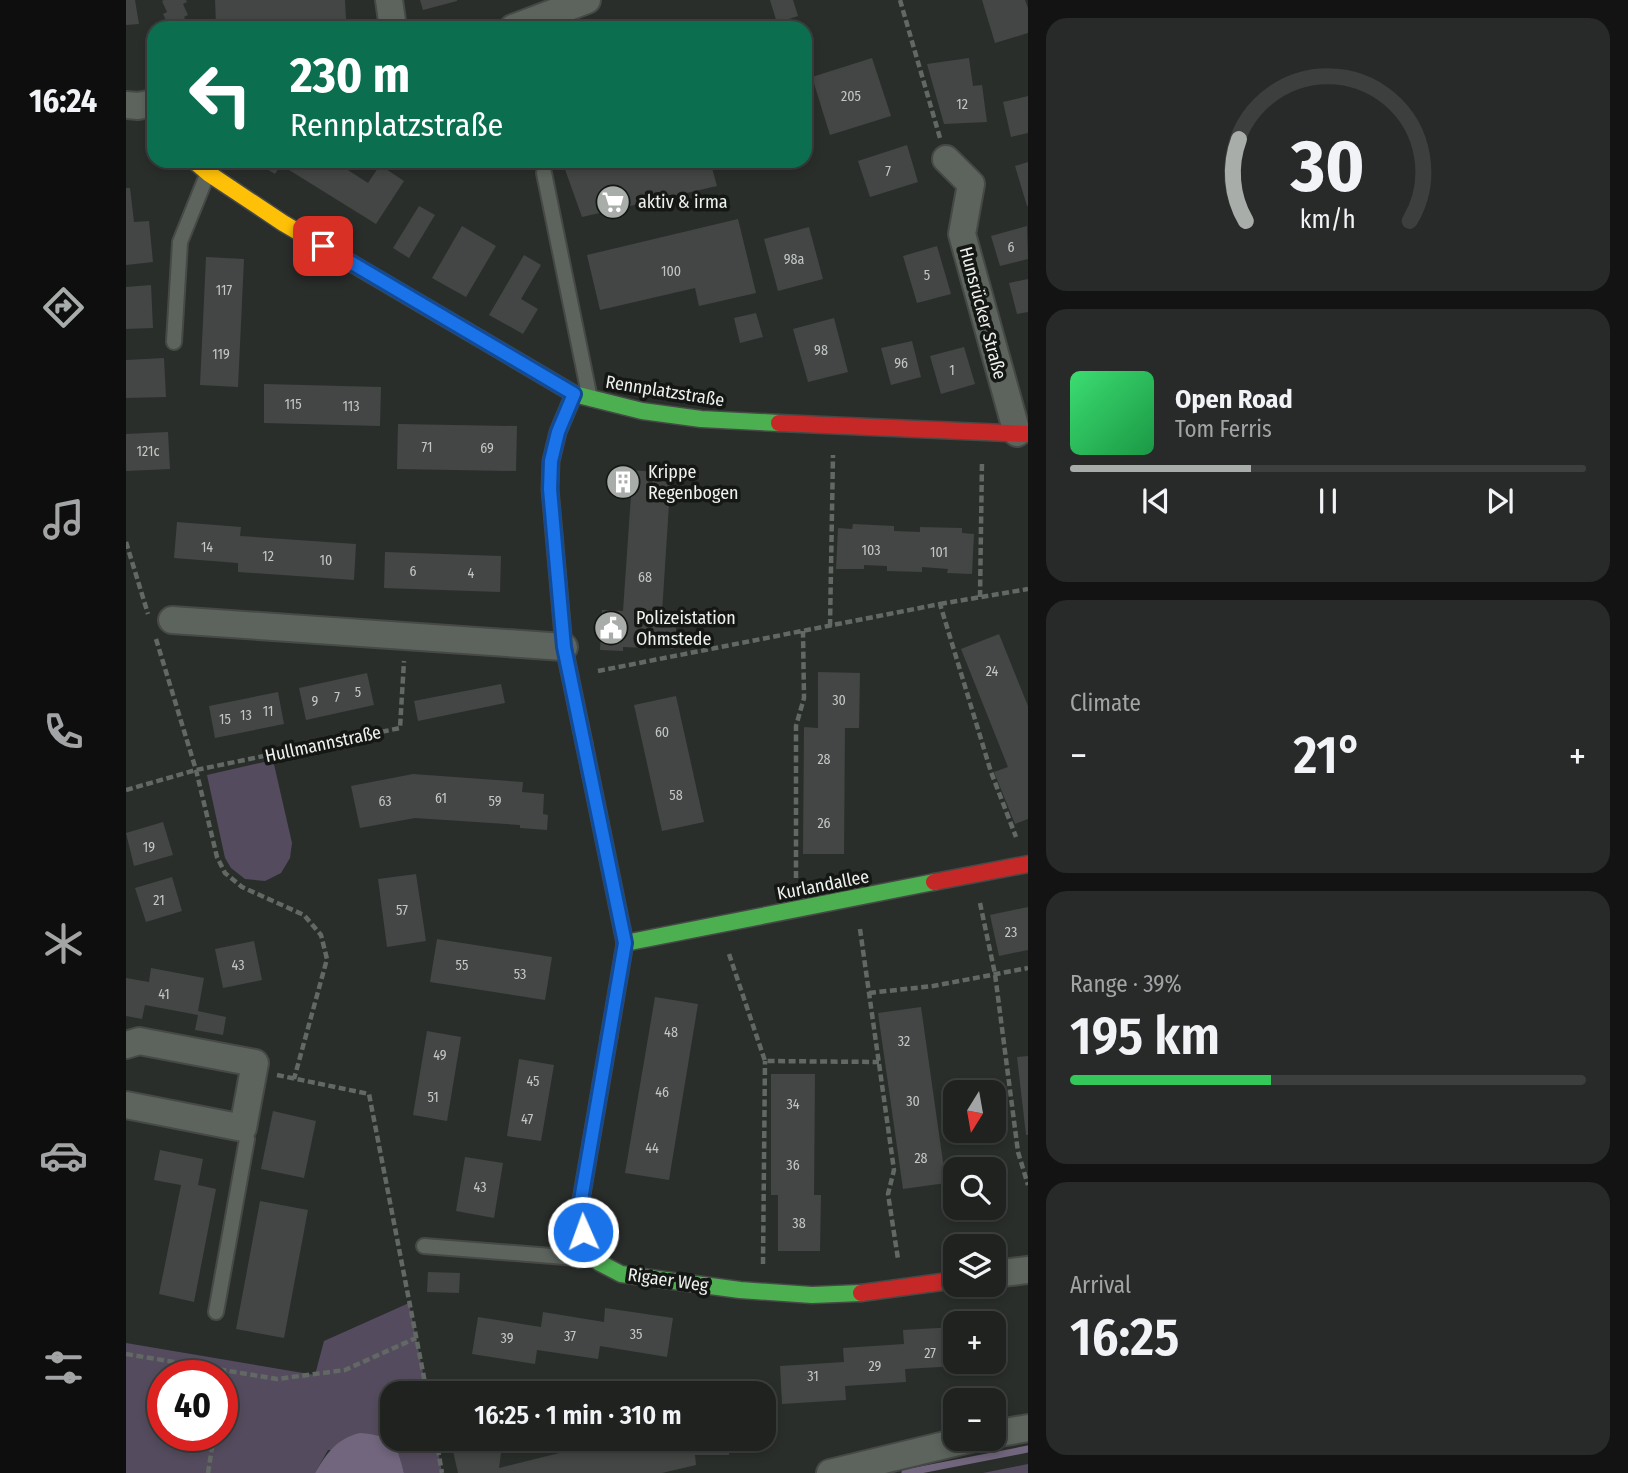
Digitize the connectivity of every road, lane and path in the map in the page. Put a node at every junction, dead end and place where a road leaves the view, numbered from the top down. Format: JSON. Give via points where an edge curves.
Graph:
{"nodes":[{"id":1,"x":389,"y":0,"type":"edge"},
{"id":2,"x":587,"y":0,"type":"edge"},
{"id":3,"x":900,"y":0,"type":"edge"},
{"id":4,"x":392,"y":21,"type":"edge"},
{"id":5,"x":532,"y":21,"type":"edge"},
{"id":6,"x":147,"y":104,"type":"edge"},
{"id":7,"x":126,"y":105,"type":"edge"},
{"id":8,"x":946,"y":159,"type":"joint"},
{"id":9,"x":202,"y":168,"type":"edge"},
{"id":10,"x":208,"y":173,"type":"junction"},
{"id":11,"x":544,"y":173,"type":"dead end"},
{"id":12,"x":174,"y":342,"type":"dead end"},
{"id":13,"x":582,"y":396,"type":"junction"},
{"id":14,"x":834,"y":426,"type":"junction"},
{"id":15,"x":982,"y":432,"type":"junction"},
{"id":16,"x":1022,"y":433,"type":"edge"},
{"id":17,"x":126,"y":542,"type":"edge"},
{"id":18,"x":133,"y":563,"type":"junction"},
{"id":19,"x":126,"y":565,"type":"edge"},
{"id":20,"x":1028,"y":589,"type":"edge"},
{"id":21,"x":980,"y":597,"type":"junction"},
{"id":22,"x":940,"y":604,"type":"junction"},
{"id":23,"x":830,"y":626,"type":"junction"},
{"id":24,"x":159,"y":627,"type":"junction"},
{"id":25,"x":803,"y":631,"type":"junction"},
{"id":26,"x":405,"y":636,"type":"junction"},
{"id":27,"x":564,"y":647,"type":"junction"},
{"id":28,"x":570,"y":676,"type":"junction"},
{"id":29,"x":196,"y":770,"type":"junction"},
{"id":30,"x":126,"y":790,"type":"edge"},
{"id":31,"x":1027,"y":864,"type":"edge"},
{"id":32,"x":974,"y":874,"type":"junction"},
{"id":33,"x":856,"y":898,"type":"junction"},
{"id":34,"x":797,"y":909,"type":"junction"},
{"id":35,"x":719,"y":925,"type":"junction"},
{"id":36,"x":625,"y":943,"type":"junction"},
{"id":37,"x":1028,"y":968,"type":"edge"},
{"id":38,"x":995,"y":974,"type":"junction"},
{"id":39,"x":869,"y":993,"type":"junction"},
{"id":40,"x":126,"y":1045,"type":"edge"},
{"id":41,"x":765,"y":1061,"type":"junction"},
{"id":42,"x":879,"y":1062,"type":"junction"},
{"id":43,"x":254,"y":1071,"type":"junction"},
{"id":44,"x":294,"y":1079,"type":"junction"},
{"id":45,"x":126,"y":1105,"type":"edge"},
{"id":46,"x":243,"y":1128,"type":"junction"},
{"id":47,"x":1028,"y":1185,"type":"edge"},
{"id":48,"x":424,"y":1246,"type":"dead end"},
{"id":49,"x":595,"y":1260,"type":"junction"},
{"id":50,"x":1028,"y":1270,"type":"edge"},
{"id":51,"x":1006,"y":1273,"type":"edge"},
{"id":52,"x":943,"y":1282,"type":"edge"},
{"id":53,"x":903,"y":1287,"type":"junction"},
{"id":54,"x":763,"y":1293,"type":"junction"},
{"id":55,"x":216,"y":1312,"type":"dead end"},
{"id":56,"x":416,"y":1338,"type":"junction"},
{"id":57,"x":126,"y":1354,"type":"edge"},
{"id":58,"x":161,"y":1360,"type":"edge"},
{"id":59,"x":238,"y":1373,"type":"edge"},
{"id":60,"x":425,"y":1381,"type":"edge"},
{"id":61,"x":1028,"y":1428,"type":"edge"},
{"id":62,"x":1006,"y":1432,"type":"edge"},
{"id":63,"x":943,"y":1446,"type":"edge"},
{"id":64,"x":211,"y":1451,"type":"edge"},
{"id":65,"x":438,"y":1451,"type":"edge"},
{"id":66,"x":208,"y":1473,"type":"edge"},
{"id":67,"x":442,"y":1473,"type":"edge"},
{"id":68,"x":830,"y":1473,"type":"edge"}],
"edges":[{"from":1,"to":4,"type":"street"},
{"from":2,"to":5,"type":"street"},
{"from":3,"to":8,"type":"path"},
{"from":6,"to":7,"type":"street"},
{"from":8,"to":16,"type":"street","name":"Hunsrücker Straße","via":[[971,184],[962,234]]},
{"from":9,"to":10,"type":"street","name":"Rennplatzstraße"},
{"from":10,"to":12,"type":"lane","via":[[180,242]]},
{"from":10,"to":13,"type":"street","name":"Rennplatzstraße","via":[[283,223]]},
{"from":11,"to":13,"type":"lane"},
{"from":13,"to":14,"type":"street","name":"Rennplatzstraße","via":[[701,419]]},
{"from":13,"to":27,"type":"street","via":[[558,432],[551,461]]},
{"from":14,"to":15,"type":"street","name":"Rennplatzstraße"},
{"from":14,"to":23,"type":"path"},
{"from":15,"to":16,"type":"street","name":"Rennplatzstraße"},
{"from":15,"to":21,"type":"path"},
{"from":17,"to":18,"type":"path"},
{"from":18,"to":19,"type":"path"},
{"from":18,"to":24,"type":"path"},
{"from":20,"to":21,"type":"path"},
{"from":21,"to":22,"type":"path"},
{"from":22,"to":23,"type":"path"},
{"from":22,"to":31,"type":"path","via":[[991,772]]},
{"from":23,"to":25,"type":"path"},
{"from":24,"to":26,"type":"street"},
{"from":24,"to":29,"type":"path"},
{"from":25,"to":28,"type":"path"},
{"from":25,"to":34,"type":"path","via":[[804,698],[796,726]]},
{"from":26,"to":27,"type":"street"},
{"from":26,"to":29,"type":"path","name":"Hullmannstraße","via":[[400,729]]},
{"from":27,"to":28,"type":"street"},
{"from":28,"to":36,"type":"street"},
{"from":29,"to":30,"type":"path"},
{"from":29,"to":44,"type":"path","via":[[225,873],[242,887],[304,915],[321,935],[327,959]]},
{"from":31,"to":32,"type":"street","name":"Kurlandallee"},
{"from":32,"to":33,"type":"street","name":"Kurlandallee"},
{"from":32,"to":38,"type":"path"},
{"from":33,"to":34,"type":"street","name":"Kurlandallee"},
{"from":33,"to":39,"type":"path"},
{"from":34,"to":35,"type":"street","name":"Kurlandallee"},
{"from":35,"to":36,"type":"street","name":"Kurlandallee"},
{"from":35,"to":41,"type":"path"},
{"from":36,"to":49,"type":"street","via":[[581,1200],[583,1232]]},
{"from":37,"to":38,"type":"path"},
{"from":38,"to":39,"type":"path"},
{"from":38,"to":47,"type":"path","via":[[1018,1152]]},
{"from":39,"to":42,"type":"path"},
{"from":40,"to":43,"type":"street","via":[[139,1041],[255,1063]]},
{"from":41,"to":42,"type":"path"},
{"from":41,"to":54,"type":"path"},
{"from":42,"to":53,"type":"path","via":[[894,1170],[888,1194]]},
{"from":43,"to":44,"type":"path"},
{"from":43,"to":46,"type":"street"},
{"from":44,"to":56,"type":"path","via":[[369,1094]]},
{"from":45,"to":46,"type":"street"},
{"from":46,"to":55,"type":"lane","via":[[247,1139]]},
{"from":48,"to":49,"type":"lane"},
{"from":49,"to":54,"type":"street","name":"Rigaer Weg","via":[[606,1270],[621,1274]]},
{"from":50,"to":51,"type":"street"},
{"from":52,"to":53,"type":"street","name":"Rigaer Weg"},
{"from":53,"to":54,"type":"street","name":"Rigaer Weg","via":[[814,1295]]},
{"from":56,"to":59,"type":"path","via":[[345,1370],[277,1379]]},
{"from":56,"to":60,"type":"path"},
{"from":57,"to":58,"type":"path"},
{"from":61,"to":62,"type":"street"},
{"from":63,"to":68,"type":"street"},
{"from":64,"to":66,"type":"path"},
{"from":65,"to":67,"type":"path"}]}
